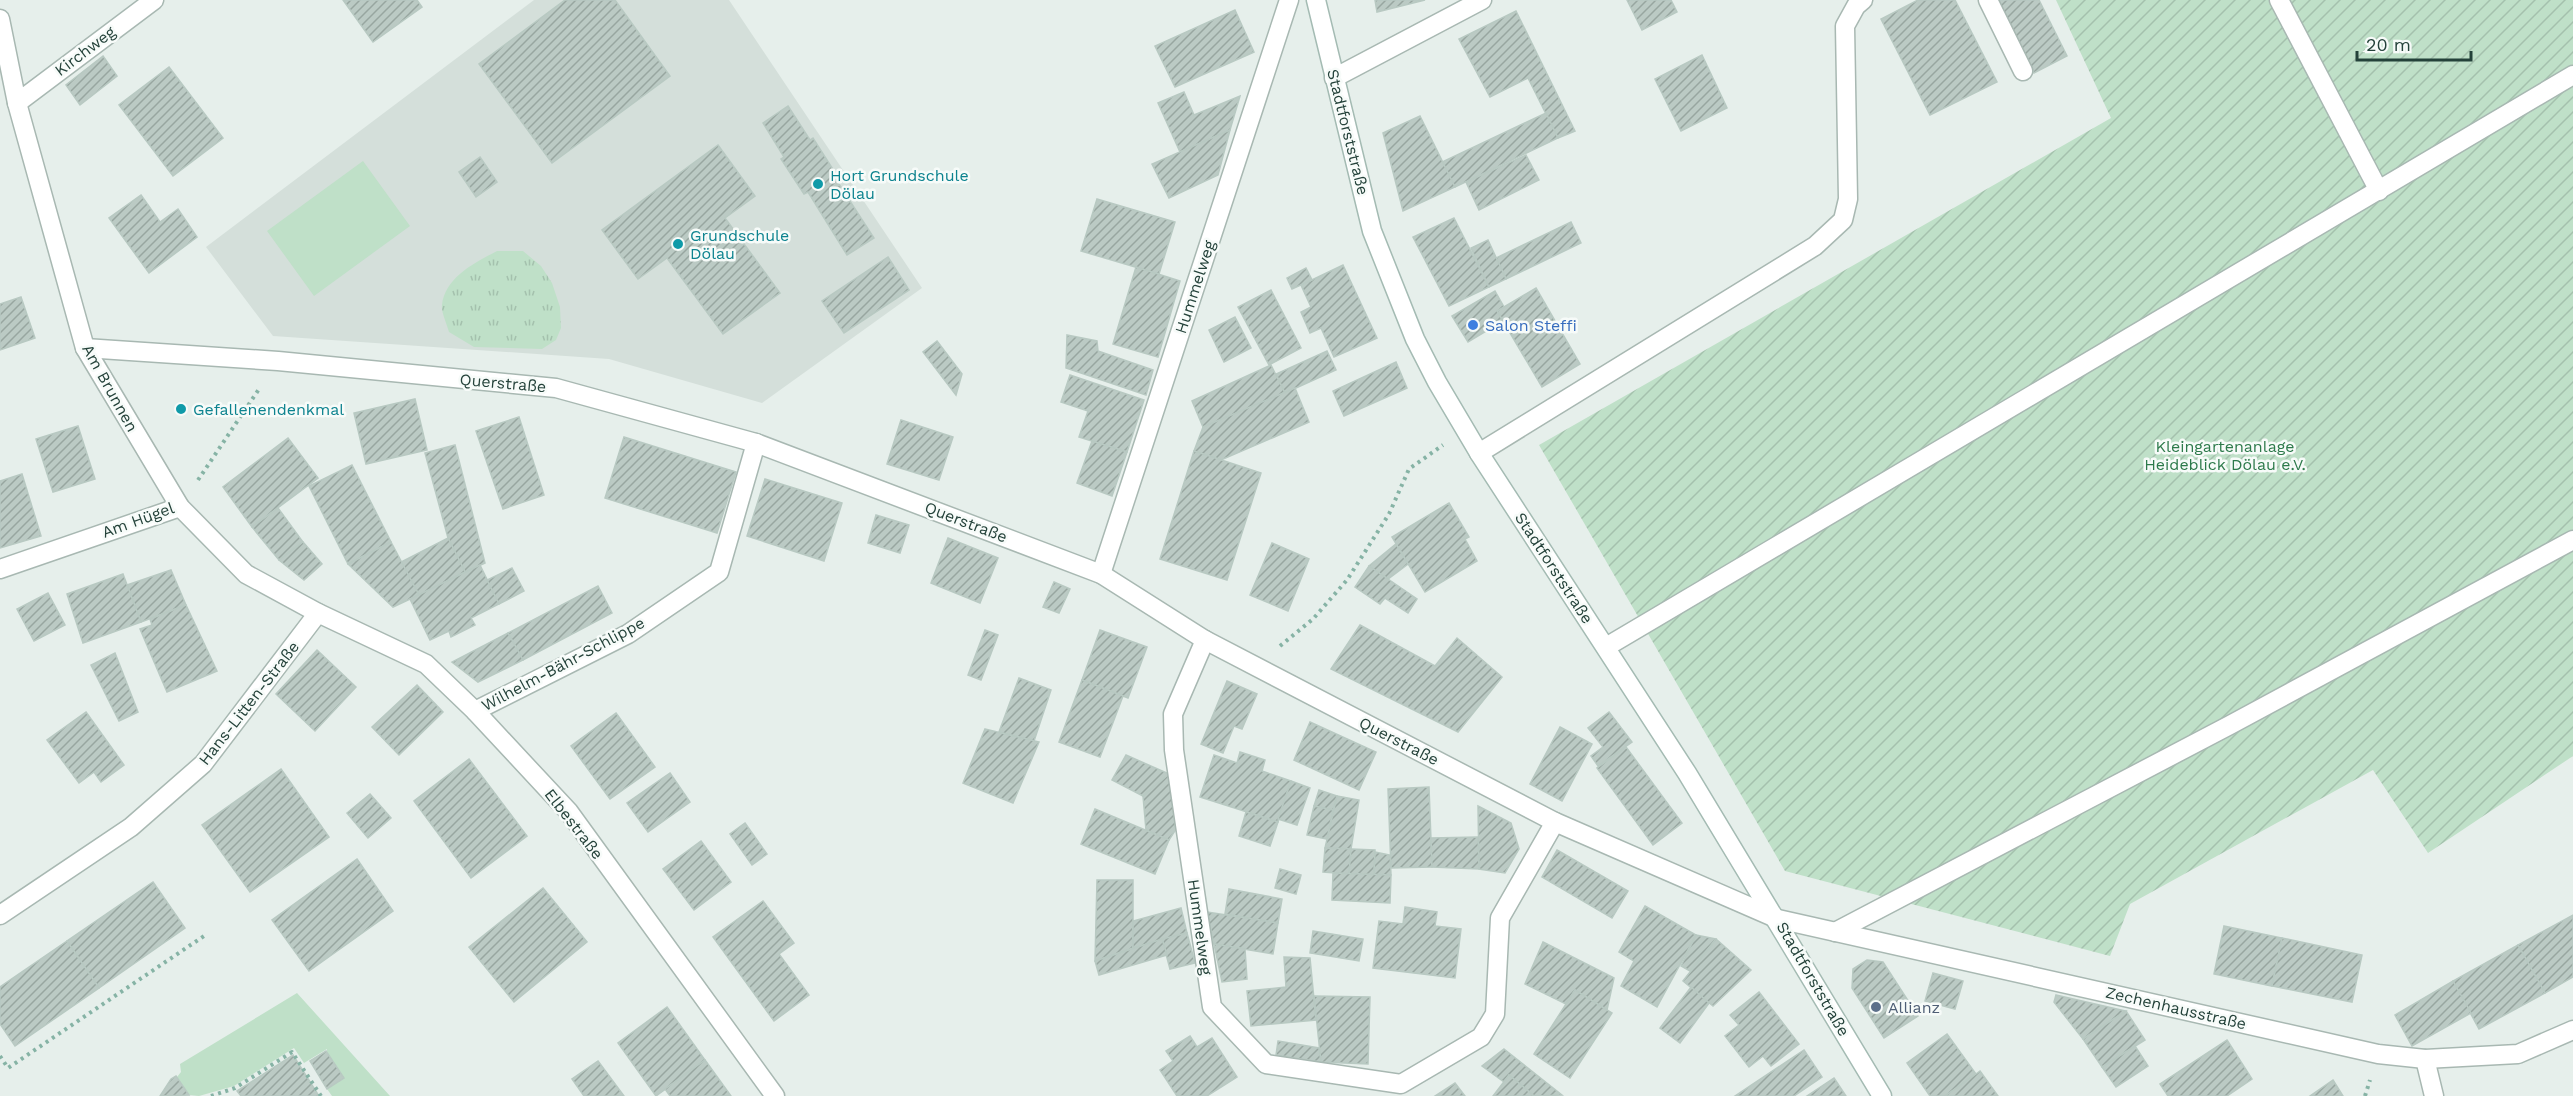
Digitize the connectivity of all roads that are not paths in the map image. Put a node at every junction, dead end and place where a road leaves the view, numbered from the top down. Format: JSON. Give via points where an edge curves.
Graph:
{"nodes":[{"id":1,"x":154,"y":0,"type":"edge"},
{"id":2,"x":1289,"y":0,"type":"edge"},
{"id":3,"x":1316,"y":0,"type":"edge"},
{"id":4,"x":1482,"y":0,"type":"edge"},
{"id":5,"x":1863,"y":0,"type":"edge"},
{"id":6,"x":1988,"y":0,"type":"edge"},
{"id":7,"x":2279,"y":0,"type":"edge"},
{"id":8,"x":0,"y":19,"type":"edge"},
{"id":9,"x":2023,"y":71,"type":"dead end"},
{"id":10,"x":2573,"y":75,"type":"edge"},
{"id":11,"x":1334,"y":78,"type":"junction"},
{"id":12,"x":17,"y":103,"type":"junction"},
{"id":13,"x":2379,"y":191,"type":"junction"},
{"id":14,"x":85,"y":348,"type":"junction"},
{"id":15,"x":756,"y":443,"type":"junction"},
{"id":16,"x":1479,"y":453,"type":"junction"},
{"id":17,"x":180,"y":507,"type":"junction"},
{"id":18,"x":2573,"y":540,"type":"edge"},
{"id":19,"x":0,"y":568,"type":"edge"},
{"id":20,"x":1101,"y":574,"type":"junction"},
{"id":21,"x":318,"y":613,"type":"junction"},
{"id":22,"x":1205,"y":640,"type":"junction"},
{"id":23,"x":1606,"y":648,"type":"junction"},
{"id":24,"x":475,"y":711,"type":"junction"},
{"id":25,"x":1555,"y":822,"type":"junction"},
{"id":26,"x":0,"y":915,"type":"edge"},
{"id":27,"x":1778,"y":919,"type":"junction"},
{"id":28,"x":1835,"y":932,"type":"junction"},
{"id":29,"x":2573,"y":1030,"type":"edge"},
{"id":30,"x":2425,"y":1059,"type":"junction"},
{"id":31,"x":1403,"y":1090,"type":"edge"},
{"id":32,"x":775,"y":1096,"type":"edge"},
{"id":33,"x":1882,"y":1096,"type":"edge"},
{"id":34,"x":2434,"y":1096,"type":"edge"}],
"edges":[{"from":1,"to":12,"type":"street","name":"Kirchweg"},
{"from":2,"to":20,"type":"street","name":"Hummelweg"},
{"from":3,"to":11,"type":"street","name":"Stadtforststraße"},
{"from":4,"to":11,"type":"street"},
{"from":5,"to":16,"type":"street","via":[[1845,26],[1848,199],[1843,220],[1815,246]]},
{"from":6,"to":9,"type":"street"},
{"from":7,"to":13,"type":"street"},
{"from":8,"to":12,"type":"street","name":"Am Brunnen"},
{"from":10,"to":13,"type":"street"},
{"from":11,"to":16,"type":"street","name":"Stadtforststraße","via":[[1372,231],[1414,339]]},
{"from":12,"to":14,"type":"street","name":"Am Brunnen"},
{"from":13,"to":23,"type":"street"},
{"from":14,"to":15,"type":"street","name":"Querstraße","via":[[278,361],[556,388]]},
{"from":14,"to":17,"type":"street","name":"Am Brunnen"},
{"from":15,"to":20,"type":"street","name":"Querstraße"},
{"from":15,"to":24,"type":"street","name":"Wilhelm-Bähr-Schlippe","via":[[719,572],[628,634]]},
{"from":16,"to":23,"type":"street","name":"Stadtforststraße"},
{"from":17,"to":19,"type":"street","name":"Am Hügel"},
{"from":17,"to":21,"type":"street","name":"Am Brunnen","via":[[246,574]]},
{"from":18,"to":28,"type":"street","via":[[2220,731]]},
{"from":20,"to":22,"type":"street","name":"Querstraße"},
{"from":21,"to":24,"type":"street","name":"Elbestraße","via":[[426,664]]},
{"from":21,"to":26,"type":"street","name":"Hans-Litten-Straße","via":[[203,764],[131,827]]},
{"from":22,"to":25,"type":"street","name":"Querstraße"},
{"from":22,"to":31,"type":"street","name":"Hummelweg","via":[[1173,714],[1174,750],[1212,1007],[1266,1064]]},
{"from":23,"to":27,"type":"street","name":"Stadtforststraße"},
{"from":24,"to":32,"type":"street","name":"Elbestraße","via":[[568,812]]},
{"from":25,"to":27,"type":"street","name":"Querstraße"},
{"from":25,"to":31,"type":"street","name":"Hummelweg","via":[[1500,918],[1495,1014],[1480,1037]]},
{"from":27,"to":28,"type":"street","name":"Zechenhausstraße"},
{"from":27,"to":33,"type":"street","name":"Stadtforststraße"},
{"from":28,"to":30,"type":"street","name":"Zechenhausstraße","via":[[2378,1054]]},
{"from":29,"to":30,"type":"street","name":"Zechenhausstraße","via":[[2518,1054]]},
{"from":30,"to":34,"type":"street"}]}
